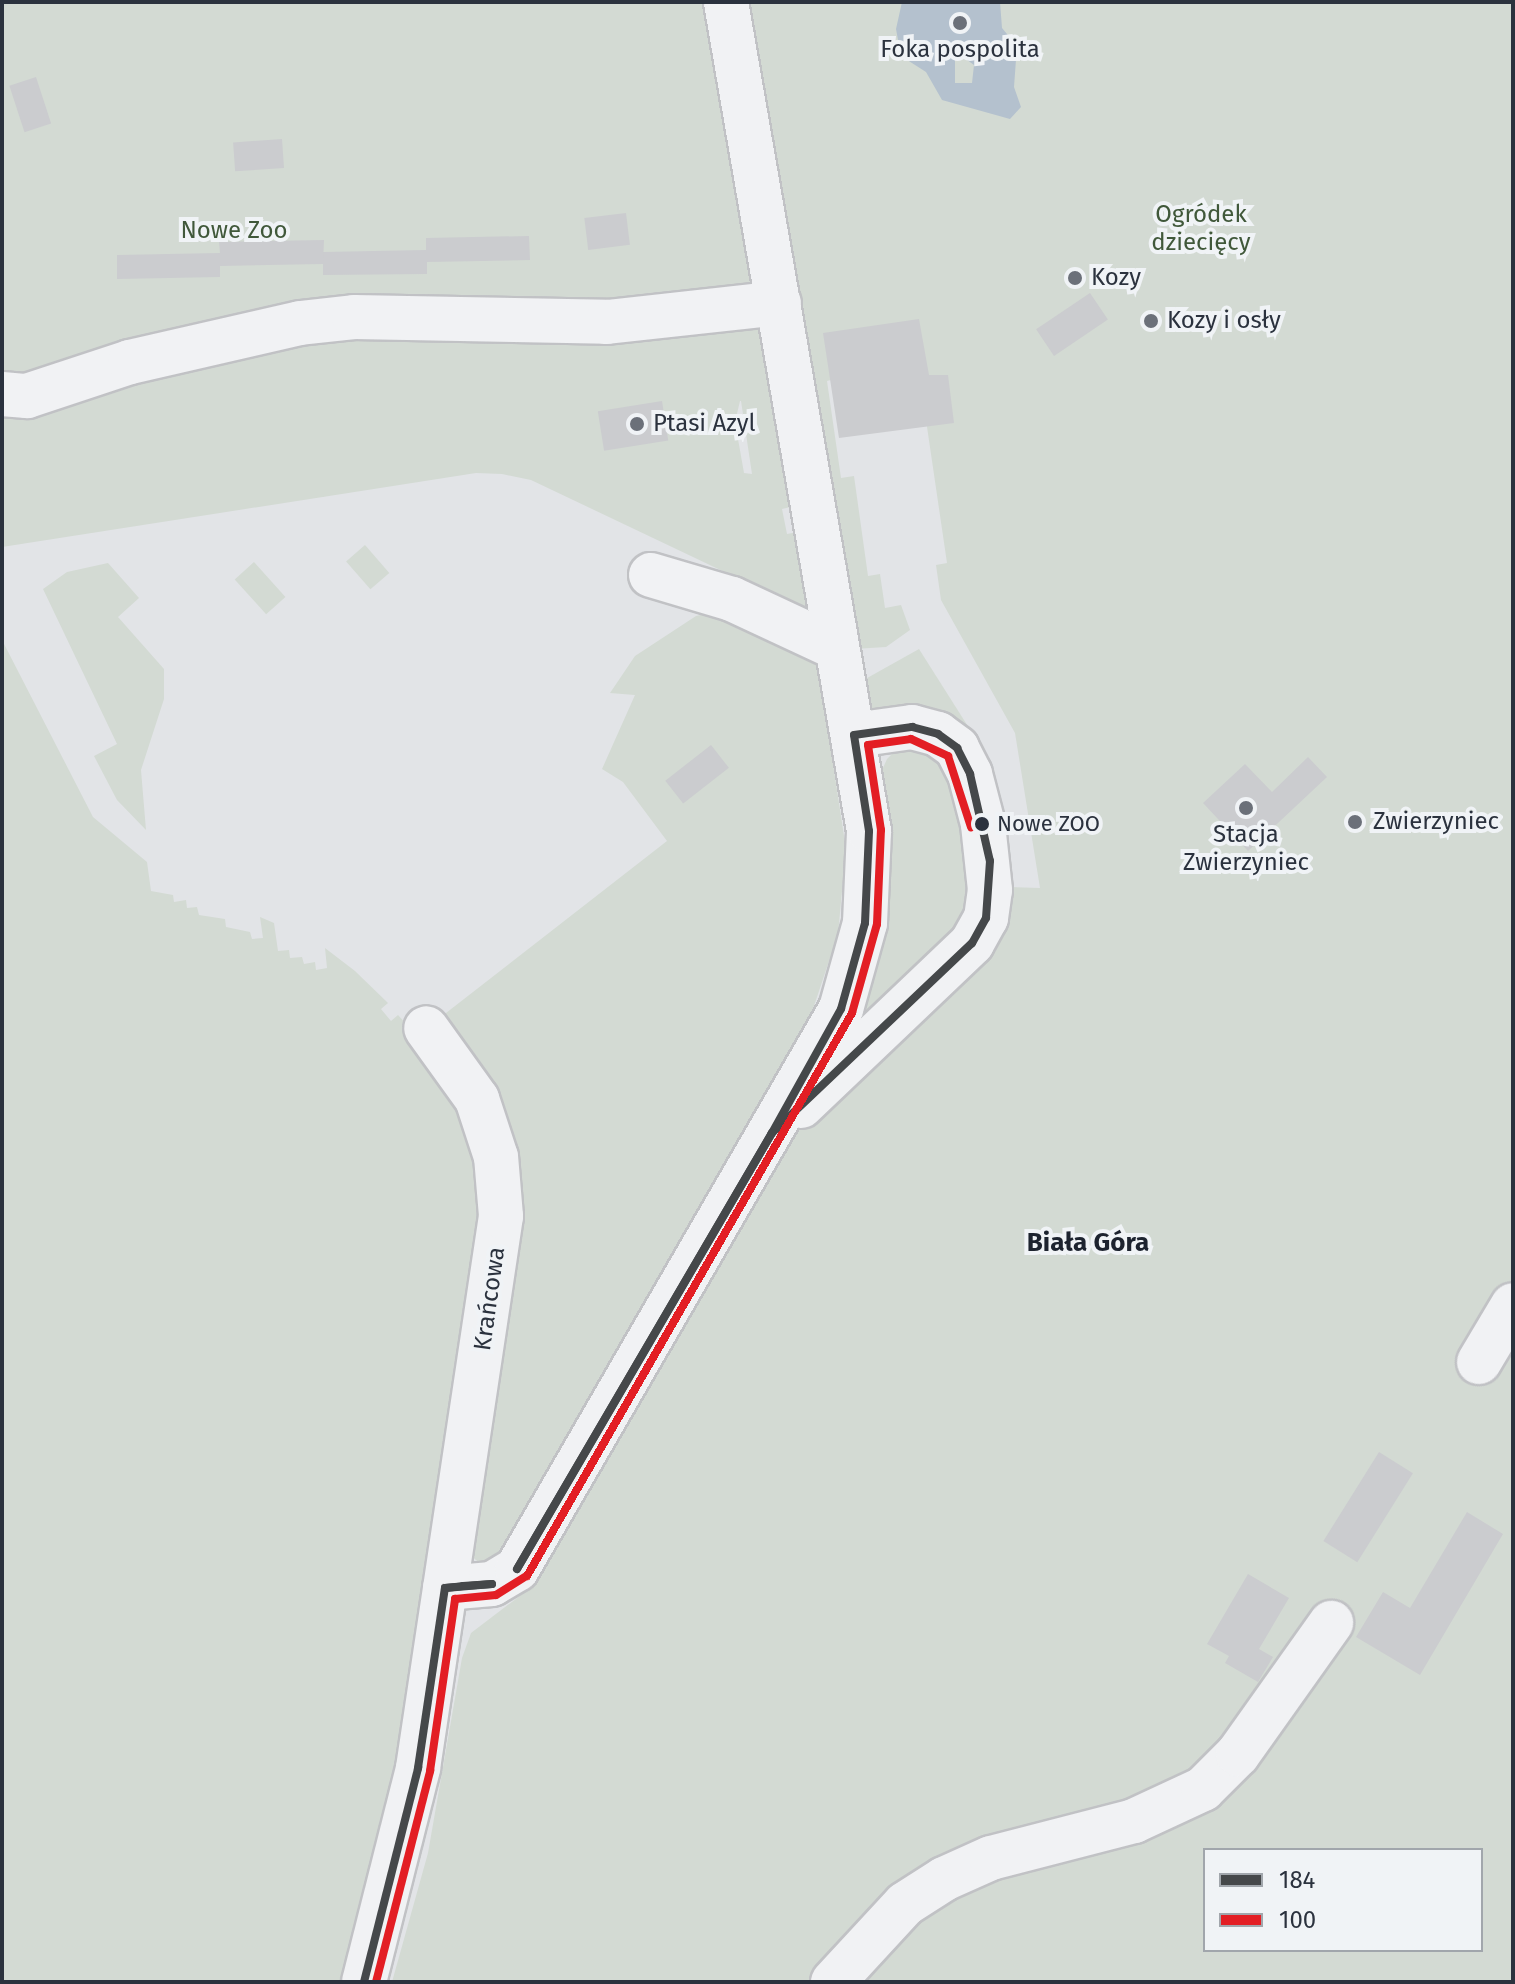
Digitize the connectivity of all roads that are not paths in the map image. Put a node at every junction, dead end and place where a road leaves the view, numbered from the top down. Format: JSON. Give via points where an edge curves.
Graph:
{"nodes":[{"id":1,"x":726,"y":2,"type":"edge"},
{"id":2,"x":779,"y":303,"type":"junction"},
{"id":3,"x":2,"y":394,"type":"edge"},
{"id":4,"x":651,"y":575,"type":"dead end"},
{"id":5,"x":837,"y":648,"type":"junction"},
{"id":6,"x":854,"y":735,"type":"junction"},
{"id":7,"x":426,"y":1028,"type":"dead end"},
{"id":8,"x":772,"y":1133,"type":"junction"},
{"id":9,"x":1513,"y":1305,"type":"edge"},
{"id":10,"x":1479,"y":1362,"type":"dead end"},
{"id":11,"x":445,"y":1588,"type":"junction"},
{"id":12,"x":1331,"y":1623,"type":"dead end"},
{"id":13,"x":364,"y":1982,"type":"edge"},
{"id":14,"x":833,"y":1982,"type":"edge"}],
"edges":[{"from":1,"to":2,"type":"street"},
{"from":2,"to":3,"type":"street","via":[[607,322],[354,317],[300,323],[130,362],[27,396]]},
{"from":2,"to":5,"type":"street"},
{"from":4,"to":5,"type":"street","via":[[732,599]]},
{"from":5,"to":6,"type":"street"},
{"from":6,"to":8,"type":"street","via":[[869,831],[865,923],[841,1009]]},
{"from":6,"to":8,"type":"street","via":[[912,727],[938,734],[957,748],[970,774],[988,848],[986,918],[952,965]]},
{"from":7,"to":11,"type":"street","name":"Krańcowa","via":[[477,1099],[500,1186],[498,1246]]},
{"from":8,"to":11,"type":"street","via":[[517,1569],[492,1584]]},
{"from":9,"to":10,"type":"street"},
{"from":11,"to":13,"type":"street","name":"Krańcowa","via":[[418,1768]]},
{"from":12,"to":14,"type":"street","via":[[1238,1754],[1203,1789],[1134,1821],[991,1858],[944,1879],[905,1904]]}]}
